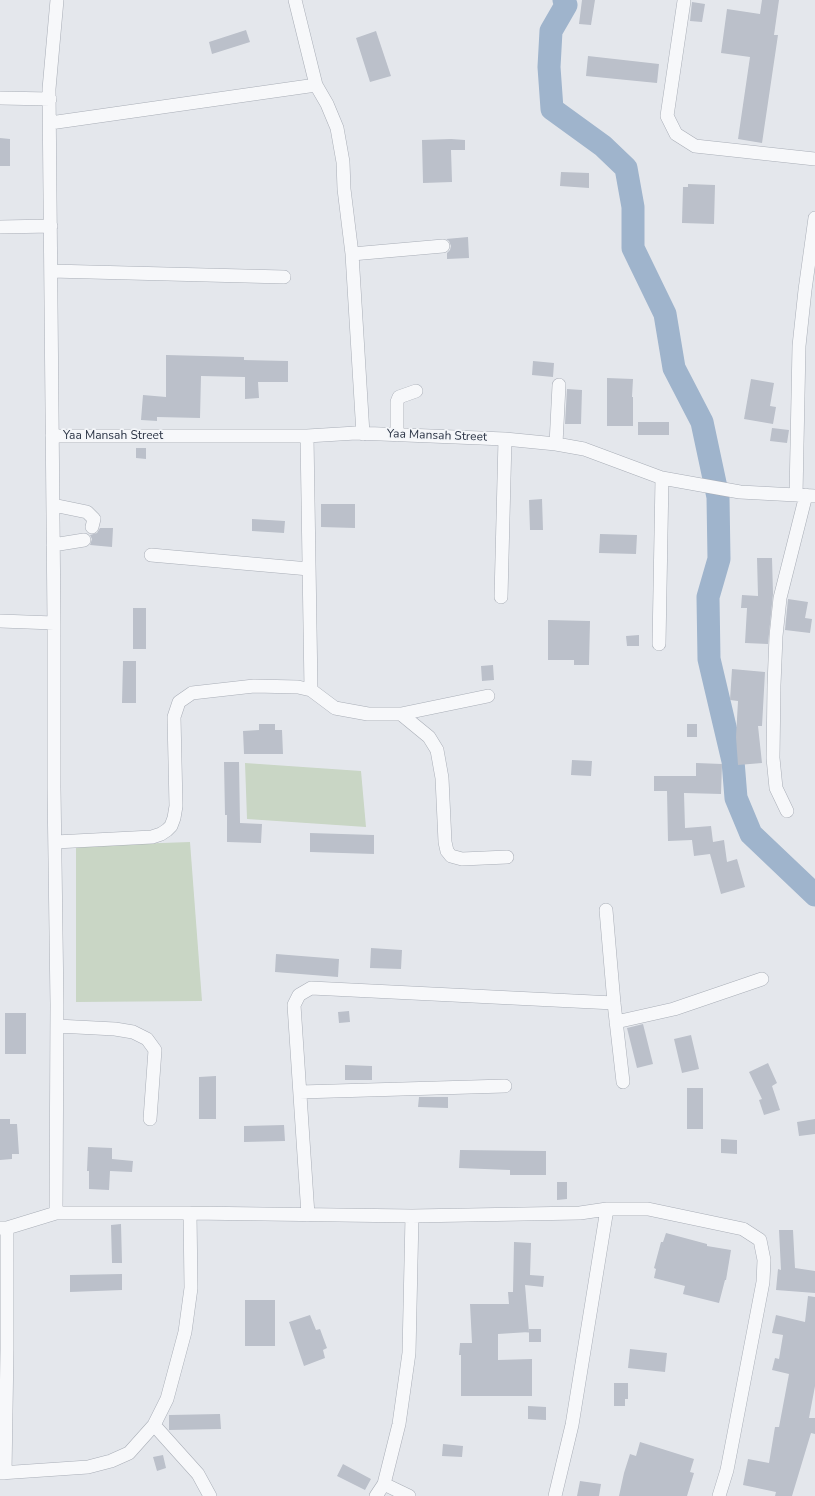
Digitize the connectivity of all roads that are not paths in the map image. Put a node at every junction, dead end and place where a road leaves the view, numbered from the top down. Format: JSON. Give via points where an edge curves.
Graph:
{"nodes":[{"id":1,"x":57,"y":0,"type":"edge"},
{"id":2,"x":295,"y":0,"type":"edge"},
{"id":3,"x":684,"y":1,"type":"dead end"},
{"id":4,"x":316,"y":85,"type":"junction"},
{"id":5,"x":0,"y":98,"type":"edge"},
{"id":6,"x":50,"y":99,"type":"junction"},
{"id":7,"x":50,"y":123,"type":"junction"},
{"id":8,"x":815,"y":159,"type":"edge"},
{"id":9,"x":815,"y":218,"type":"edge"},
{"id":10,"x":51,"y":226,"type":"junction"},
{"id":11,"x":0,"y":227,"type":"edge"},
{"id":12,"x":443,"y":246,"type":"dead end"},
{"id":13,"x":352,"y":254,"type":"junction"},
{"id":14,"x":51,"y":270,"type":"junction"},
{"id":15,"x":284,"y":277,"type":"dead end"},
{"id":16,"x":559,"y":385,"type":"dead end"},
{"id":17,"x":416,"y":391,"type":"dead end"},
{"id":18,"x":362,"y":434,"type":"junction"},
{"id":19,"x":397,"y":435,"type":"junction"},
{"id":20,"x":52,"y":436,"type":"junction"},
{"id":21,"x":307,"y":436,"type":"junction"},
{"id":22,"x":505,"y":438,"type":"junction"},
{"id":23,"x":556,"y":444,"type":"junction"},
{"id":24,"x":662,"y":478,"type":"junction"},
{"id":25,"x":806,"y":495,"type":"edge"},
{"id":26,"x":53,"y":505,"type":"junction"},
{"id":27,"x":92,"y":527,"type":"dead end"},
{"id":28,"x":84,"y":540,"type":"dead end"},
{"id":29,"x":53,"y":544,"type":"junction"},
{"id":30,"x":151,"y":555,"type":"dead end"},
{"id":31,"x":309,"y":569,"type":"junction"},
{"id":32,"x":501,"y":597,"type":"dead end"},
{"id":33,"x":0,"y":621,"type":"edge"},
{"id":34,"x":54,"y":623,"type":"junction"},
{"id":35,"x":659,"y":644,"type":"dead end"},
{"id":36,"x":311,"y":690,"type":"junction"},
{"id":37,"x":488,"y":696,"type":"dead end"},
{"id":38,"x":401,"y":714,"type":"junction"},
{"id":39,"x":787,"y":810,"type":"dead end"},
{"id":40,"x":55,"y":842,"type":"junction"},
{"id":41,"x":508,"y":857,"type":"dead end"},
{"id":42,"x":606,"y":910,"type":"dead end"},
{"id":43,"x":762,"y":979,"type":"dead end"},
{"id":44,"x":614,"y":1003,"type":"junction"},
{"id":45,"x":616,"y":1022,"type":"junction"},
{"id":46,"x":58,"y":1026,"type":"junction"},
{"id":47,"x":623,"y":1082,"type":"dead end"},
{"id":48,"x":505,"y":1086,"type":"dead end"},
{"id":49,"x":300,"y":1092,"type":"junction"},
{"id":50,"x":150,"y":1119,"type":"dead end"},
{"id":51,"x":607,"y":1208,"type":"junction"},
{"id":52,"x":56,"y":1213,"type":"junction"},
{"id":53,"x":190,"y":1213,"type":"junction"},
{"id":54,"x":308,"y":1216,"type":"junction"},
{"id":55,"x":412,"y":1216,"type":"junction"},
{"id":56,"x":4,"y":1228,"type":"edge"},
{"id":57,"x":154,"y":1425,"type":"junction"},
{"id":58,"x":2,"y":1473,"type":"edge"},
{"id":59,"x":384,"y":1484,"type":"junction"},
{"id":60,"x":210,"y":1496,"type":"edge"},
{"id":61,"x":376,"y":1496,"type":"edge"},
{"id":62,"x":409,"y":1496,"type":"edge"},
{"id":63,"x":555,"y":1496,"type":"edge"},
{"id":64,"x":719,"y":1496,"type":"edge"}],
"edges":[{"from":1,"to":6,"type":"street"},
{"from":2,"to":4,"type":"street"},
{"from":3,"to":8,"type":"street","via":[[667,116],[676,134],[695,146]]},
{"from":4,"to":7,"type":"street"},
{"from":4,"to":13,"type":"street","via":[[337,128]]},
{"from":5,"to":6,"type":"street"},
{"from":6,"to":7,"type":"street"},
{"from":7,"to":10,"type":"street"},
{"from":9,"to":25,"type":"street","via":[[799,346]]},
{"from":10,"to":11,"type":"street"},
{"from":10,"to":14,"type":"street"},
{"from":12,"to":13,"type":"street"},
{"from":13,"to":18,"type":"street"},
{"from":14,"to":15,"type":"street"},
{"from":14,"to":20,"type":"street"},
{"from":16,"to":23,"type":"street"},
{"from":17,"to":19,"type":"street","via":[[399,397]]},
{"from":18,"to":19,"type":"street","name":"Yaa Mansah Street"},
{"from":18,"to":21,"type":"street","name":"Yaa Mansah Street"},
{"from":19,"to":22,"type":"street","name":"Yaa Mansah Street"},
{"from":20,"to":21,"type":"street","name":"Yaa Mansah Street"},
{"from":20,"to":26,"type":"street"},
{"from":21,"to":31,"type":"street"},
{"from":22,"to":23,"type":"street","name":"Yaa Mansah Street"},
{"from":22,"to":32,"type":"street"},
{"from":23,"to":24,"type":"street","name":"Yaa Mansah Street","via":[[584,449]]},
{"from":24,"to":25,"type":"street","name":"Yaa Mansah Street","via":[[740,492]]},
{"from":24,"to":35,"type":"street"},
{"from":25,"to":39,"type":"street","via":[[780,598],[776,636],[772,758],[776,788]]},
{"from":26,"to":27,"type":"street","via":[[88,512],[94,519]]},
{"from":26,"to":29,"type":"street"},
{"from":28,"to":29,"type":"street"},
{"from":29,"to":34,"type":"street"},
{"from":30,"to":31,"type":"street"},
{"from":31,"to":36,"type":"street"},
{"from":33,"to":34,"type":"street"},
{"from":34,"to":40,"type":"street"},
{"from":36,"to":38,"type":"street","via":[[335,708],[368,714]]},
{"from":36,"to":40,"type":"street","via":[[298,687],[254,686],[192,693],[179,702],[174,717],[176,806],[171,826],[152,837]]},
{"from":37,"to":38,"type":"street"},
{"from":38,"to":41,"type":"street","via":[[429,737],[437,750],[442,778],[447,851],[451,856],[462,859]]},
{"from":40,"to":46,"type":"street"},
{"from":42,"to":44,"type":"street"},
{"from":43,"to":45,"type":"street","via":[[674,1009]]},
{"from":44,"to":45,"type":"street"},
{"from":44,"to":49,"type":"street","via":[[311,988],[299,995],[294,1005]]},
{"from":45,"to":47,"type":"street"},
{"from":46,"to":50,"type":"street","via":[[115,1029],[133,1032],[147,1039],[155,1050]]},
{"from":46,"to":52,"type":"street"},
{"from":48,"to":49,"type":"street"},
{"from":49,"to":54,"type":"street"},
{"from":51,"to":55,"type":"street","via":[[573,1213]]},
{"from":51,"to":63,"type":"street","via":[[572,1425]]},
{"from":51,"to":64,"type":"street","via":[[648,1209],[743,1229],[760,1240],[764,1260],[763,1282],[727,1470]]},
{"from":52,"to":53,"type":"street"},
{"from":52,"to":56,"type":"street"},
{"from":53,"to":54,"type":"street"},
{"from":53,"to":57,"type":"street","via":[[190,1288],[185,1332],[167,1399]]},
{"from":54,"to":55,"type":"street"},
{"from":55,"to":59,"type":"street","via":[[409,1353],[398,1424]]},
{"from":56,"to":58,"type":"street","via":[[7,1348]]},
{"from":57,"to":58,"type":"street","via":[[128,1453],[111,1461],[88,1467]]},
{"from":57,"to":60,"type":"street","via":[[198,1474]]},
{"from":59,"to":61,"type":"street"},
{"from":59,"to":62,"type":"street"}]}
